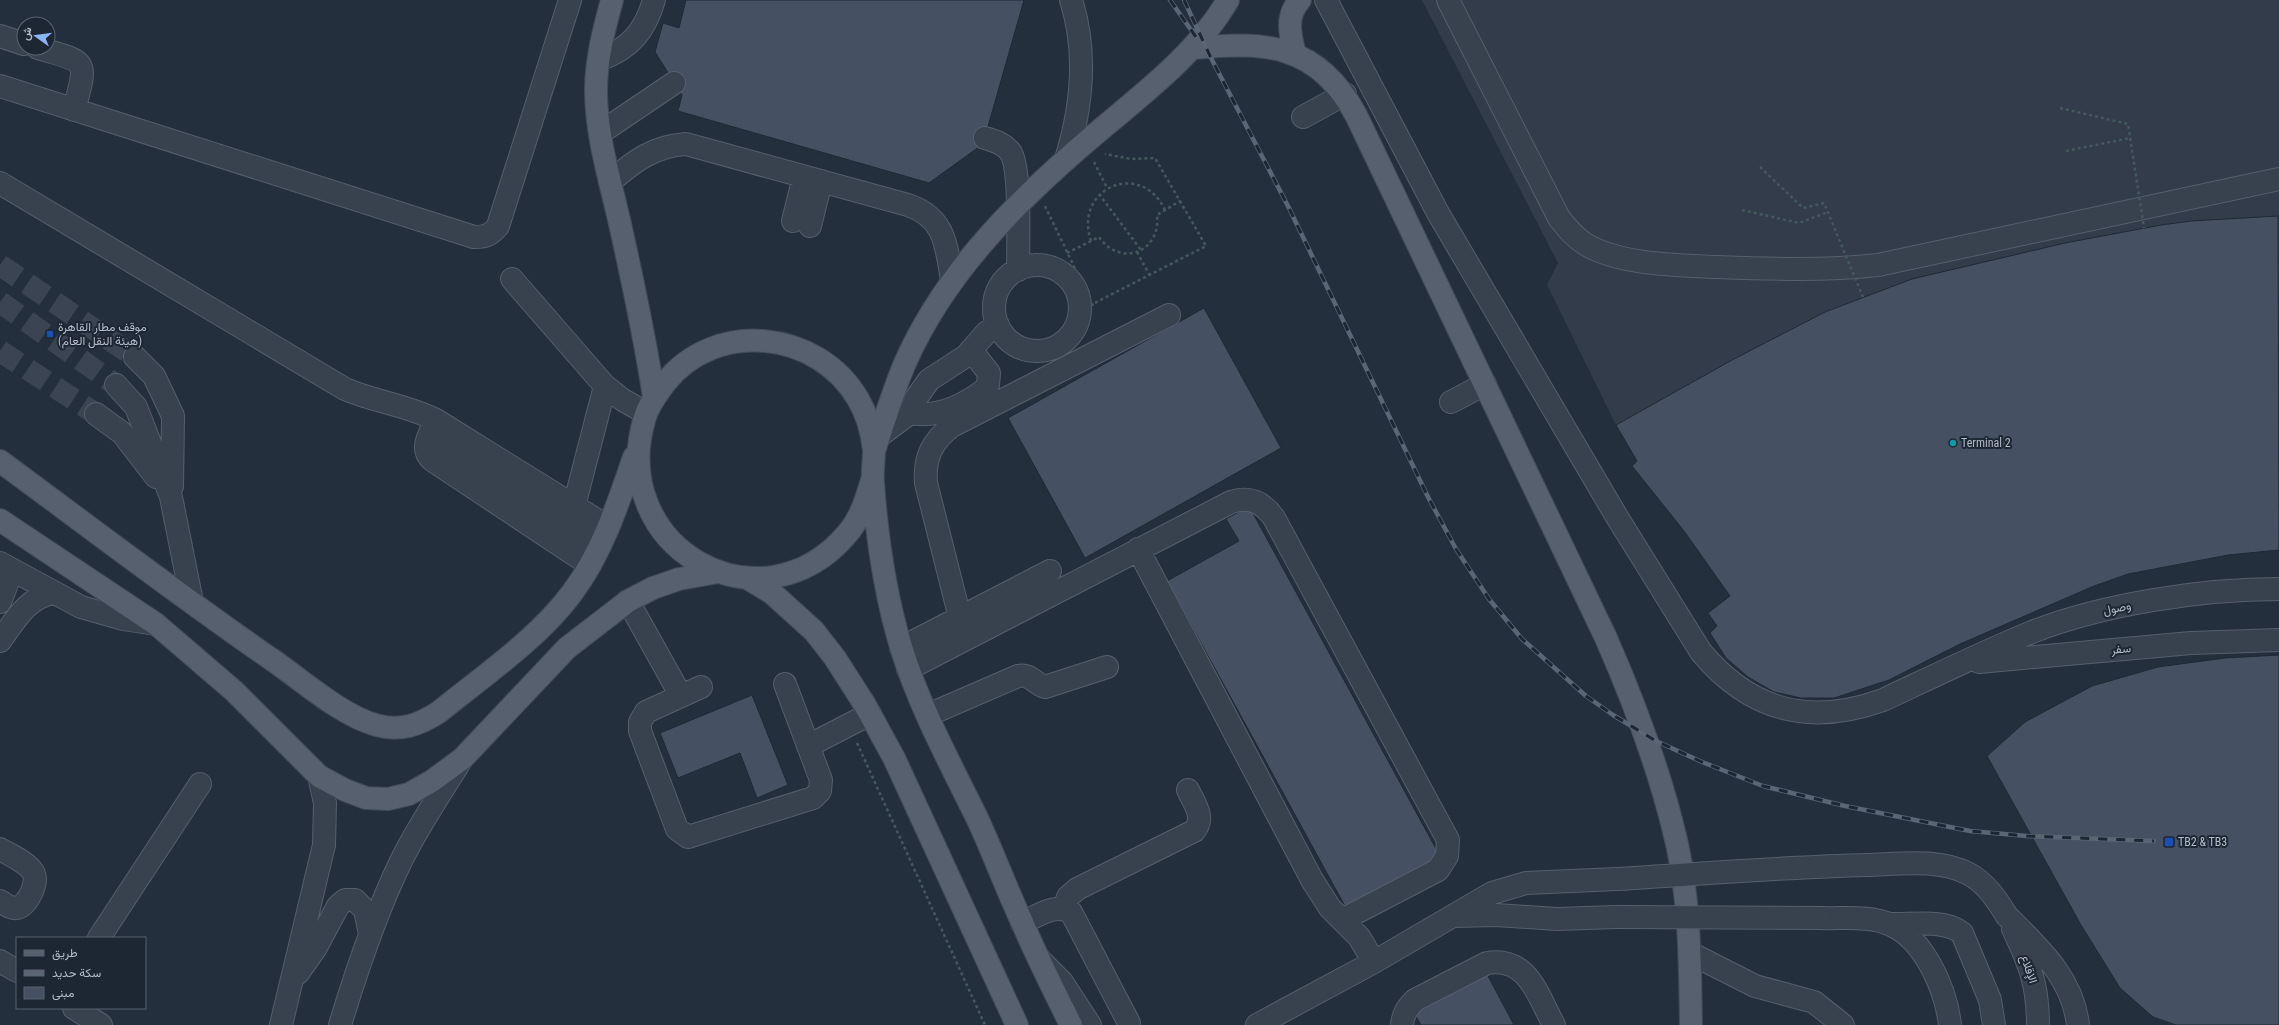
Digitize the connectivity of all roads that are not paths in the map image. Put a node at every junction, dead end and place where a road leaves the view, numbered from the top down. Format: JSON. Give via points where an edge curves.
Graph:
{"nodes":[{"id":1,"x":570,"y":0,"type":"edge"},
{"id":2,"x":612,"y":0,"type":"edge"},
{"id":3,"x":654,"y":0,"type":"edge"},
{"id":4,"x":1071,"y":0,"type":"edge"},
{"id":5,"x":1228,"y":0,"type":"edge"},
{"id":6,"x":1300,"y":0,"type":"edge"},
{"id":7,"x":1326,"y":0,"type":"edge"},
{"id":8,"x":1448,"y":0,"type":"edge"},
{"id":9,"x":0,"y":36,"type":"edge"},
{"id":10,"x":16,"y":41,"type":"edge"},
{"id":11,"x":1194,"y":48,"type":"junction"},
{"id":12,"x":56,"y":54,"type":"edge"},
{"id":13,"x":1295,"y":54,"type":"junction"},
{"id":14,"x":599,"y":60,"type":"junction"},
{"id":15,"x":674,"y":83,"type":"dead end"},
{"id":16,"x":0,"y":86,"type":"edge"},
{"id":17,"x":1345,"y":94,"type":"junction"},
{"id":18,"x":74,"y":110,"type":"junction"},
{"id":19,"x":1303,"y":116,"type":"dead end"},
{"id":20,"x":600,"y":133,"type":"junction"},
{"id":21,"x":985,"y":138,"type":"dead end"},
{"id":22,"x":1066,"y":159,"type":"junction"},
{"id":23,"x":813,"y":179,"type":"junction"},
{"id":24,"x":2279,"y":179,"type":"edge"},
{"id":25,"x":610,"y":182,"type":"junction"},
{"id":26,"x":0,"y":183,"type":"edge"},
{"id":27,"x":1018,"y":204,"type":"junction"},
{"id":28,"x":801,"y":223,"type":"dead end"},
{"id":29,"x":1018,"y":270,"type":"junction"},
{"id":30,"x":512,"y":279,"type":"dead end"},
{"id":31,"x":952,"y":280,"type":"junction"},
{"id":32,"x":1169,"y":316,"type":"dead end"},
{"id":33,"x":998,"y":325,"type":"junction"},
{"id":34,"x":971,"y":350,"type":"junction"},
{"id":35,"x":135,"y":357,"type":"tunnel mouth"},
{"id":36,"x":1485,"y":384,"type":"junction"},
{"id":37,"x":116,"y":385,"type":"tunnel mouth"},
{"id":38,"x":605,"y":386,"type":"junction"},
{"id":39,"x":1451,"y":402,"type":"dead end"},
{"id":40,"x":650,"y":405,"type":"junction"},
{"id":41,"x":910,"y":413,"type":"junction"},
{"id":42,"x":96,"y":414,"type":"tunnel mouth"},
{"id":43,"x":432,"y":429,"type":"junction"},
{"id":44,"x":876,"y":444,"type":"junction"},
{"id":45,"x":638,"y":445,"type":"junction"},
{"id":46,"x":0,"y":461,"type":"edge"},
{"id":47,"x":872,"y":480,"type":"junction"},
{"id":48,"x":171,"y":497,"type":"junction"},
{"id":49,"x":574,"y":506,"type":"junction"},
{"id":50,"x":0,"y":520,"type":"edge"},
{"id":51,"x":604,"y":536,"type":"junction"},
{"id":52,"x":1138,"y":549,"type":"junction"},
{"id":53,"x":3,"y":565,"type":"edge"},
{"id":54,"x":590,"y":565,"type":"junction"},
{"id":55,"x":1050,"y":571,"type":"dead end"},
{"id":56,"x":718,"y":572,"type":"junction"},
{"id":57,"x":747,"y":578,"type":"junction"},
{"id":58,"x":2279,"y":589,"type":"edge"},
{"id":59,"x":52,"y":593,"type":"junction"},
{"id":60,"x":628,"y":601,"type":"junction"},
{"id":61,"x":0,"y":602,"type":"edge"},
{"id":62,"x":192,"y":602,"type":"junction"},
{"id":63,"x":960,"y":618,"type":"junction"},
{"id":64,"x":156,"y":624,"type":"junction"},
{"id":65,"x":2279,"y":640,"type":"edge"},
{"id":66,"x":0,"y":641,"type":"edge"},
{"id":67,"x":901,"y":648,"type":"junction"},
{"id":68,"x":1964,"y":663,"type":"junction"},
{"id":69,"x":1107,"y":667,"type":"dead end"},
{"id":70,"x":908,"y":669,"type":"junction"},
{"id":71,"x":785,"y":684,"type":"dead end"},
{"id":72,"x":870,"y":714,"type":"junction"},
{"id":73,"x":928,"y":715,"type":"junction"},
{"id":74,"x":808,"y":746,"type":"junction"},
{"id":75,"x":462,"y":759,"type":"junction"},
{"id":76,"x":319,"y":776,"type":"junction"},
{"id":77,"x":200,"y":784,"type":"dead end"},
{"id":78,"x":1188,"y":790,"type":"dead end"},
{"id":79,"x":0,"y":849,"type":"edge"},
{"id":80,"x":0,"y":901,"type":"edge"},
{"id":81,"x":1064,"y":908,"type":"junction"},
{"id":82,"x":1454,"y":916,"type":"junction"},
{"id":83,"x":2007,"y":916,"type":"junction"},
{"id":84,"x":1342,"y":920,"type":"junction"},
{"id":85,"x":1022,"y":924,"type":"junction"},
{"id":86,"x":1891,"y":924,"type":"junction"},
{"id":87,"x":370,"y":934,"type":"junction"},
{"id":88,"x":100,"y":937,"type":"edge"},
{"id":89,"x":1690,"y":953,"type":"junction"},
{"id":90,"x":1040,"y":959,"type":"junction"},
{"id":91,"x":0,"y":961,"type":"edge"},
{"id":92,"x":1374,"y":962,"type":"junction"},
{"id":93,"x":16,"y":971,"type":"edge"},
{"id":94,"x":292,"y":979,"type":"junction"},
{"id":95,"x":76,"y":1009,"type":"edge"},
{"id":96,"x":1284,"y":1016,"type":"edge"},
{"id":97,"x":1129,"y":1023,"type":"dead end"},
{"id":98,"x":101,"y":1025,"type":"edge"},
{"id":99,"x":281,"y":1025,"type":"edge"},
{"id":100,"x":340,"y":1025,"type":"edge"},
{"id":101,"x":1017,"y":1025,"type":"edge"},
{"id":102,"x":1071,"y":1025,"type":"edge"},
{"id":103,"x":1090,"y":1025,"type":"edge"},
{"id":104,"x":1257,"y":1025,"type":"edge"},
{"id":105,"x":1402,"y":1025,"type":"edge"},
{"id":106,"x":1554,"y":1025,"type":"edge"},
{"id":107,"x":1691,"y":1025,"type":"edge"},
{"id":108,"x":1842,"y":1025,"type":"edge"},
{"id":109,"x":1950,"y":1025,"type":"edge"},
{"id":110,"x":1994,"y":1025,"type":"edge"},
{"id":111,"x":2038,"y":1025,"type":"edge"},
{"id":112,"x":2078,"y":1025,"type":"edge"}],
"edges":[{"from":1,"to":18,"type":"street","via":[[498,226],[484,237],[467,234]]},
{"from":2,"to":14,"type":"main road"},
{"from":3,"to":14,"type":"street","via":[[645,25],[632,42]]},
{"from":4,"to":22,"type":"street","via":[[1080,41],[1082,81],[1078,114]]},
{"from":5,"to":11,"type":"main road"},
{"from":6,"to":13,"type":"main road","via":[[1292,12],[1290,21]]},
{"from":7,"to":68,"type":"street","name":"وصول","via":[[1446,227],[1617,517],[1701,652],[1714,668],[1745,693],[1762,702],[1781,708],[1820,714],[1859,708],[1883,700]]},
{"from":8,"to":24,"type":"street","via":[[1559,218],[1571,233],[1585,244],[1619,257],[1679,265],[1756,269],[1827,269],[1878,265]]},
{"from":9,"to":10,"type":"street"},
{"from":11,"to":13,"type":"main road","via":[[1249,46],[1274,48]]},
{"from":11,"to":22,"type":"main road"},
{"from":12,"to":18,"type":"street","via":[[77,60],[82,66],[84,73]]},
{"from":13,"to":17,"type":"main road","via":[[1330,76]]},
{"from":14,"to":20,"type":"main road","via":[[596,89]]},
{"from":15,"to":20,"type":"street"},
{"from":16,"to":18,"type":"street"},
{"from":17,"to":19,"type":"street"},
{"from":17,"to":36,"type":"main road"},
{"from":20,"to":25,"type":"main road"},
{"from":21,"to":27,"type":"street","via":[[1004,146],[1012,154]]},
{"from":22,"to":27,"type":"main road"},
{"from":23,"to":25,"type":"street","via":[[686,144],[650,152],[629,165]]},
{"from":23,"to":28,"type":"street"},
{"from":23,"to":31,"type":"street","via":[[908,205],[925,213],[937,225],[945,240]]},
{"from":25,"to":40,"type":"main road","via":[[640,314]]},
{"from":26,"to":43,"type":"street","via":[[345,389],[371,399],[405,406]]},
{"from":27,"to":29,"type":"street"},
{"from":27,"to":31,"type":"main road"},
{"from":29,"to":33,"type":"street","via":[[1002,284],[997,293],[994,304]]},
{"from":29,"to":33,"type":"street","via":[[1037,265],[1052,268],[1065,275],[1086,308],[1067,339],[1039,351],[1019,347],[1006,337]]},
{"from":30,"to":38,"type":"street"},
{"from":31,"to":44,"type":"main road","via":[[906,361]]},
{"from":32,"to":63,"type":"street","via":[[952,426],[940,434],[932,445],[927,457],[926,483]]},
{"from":33,"to":34,"type":"street","via":[[986,333]]},
{"from":34,"to":41,"type":"street","via":[[930,380],[917,397]]},
{"from":34,"to":41,"type":"street","via":[[989,373],[988,385],[984,390],[947,410],[927,415]]},
{"from":35,"to":48,"type":"street","via":[[154,376],[173,416]]},
{"from":36,"to":39,"type":"street"},
{"from":36,"to":89,"type":"main road","via":[[1606,638],[1637,716],[1667,805],[1677,845]]},
{"from":37,"to":48,"type":"street","via":[[136,407]]},
{"from":38,"to":40,"type":"street","via":[[623,400]]},
{"from":38,"to":49,"type":"street"},
{"from":40,"to":44,"type":"main road","via":[[671,375],[692,358],[717,346],[743,340],[770,341],[797,347],[842,377],[858,399]]},
{"from":40,"to":45,"type":"main road"},
{"from":41,"to":44,"type":"street"},
{"from":42,"to":48,"type":"street","via":[[122,433]]},
{"from":43,"to":49,"type":"street"},
{"from":43,"to":51,"type":"street"},
{"from":43,"to":54,"type":"street","via":[[425,450],[432,460]]},
{"from":44,"to":47,"type":"main road"},
{"from":45,"to":51,"type":"main road"},
{"from":45,"to":56,"type":"main road","via":[[638,477],[648,509],[665,536],[689,558]]},
{"from":46,"to":62,"type":"main road"},
{"from":47,"to":57,"type":"main road","via":[[864,507],[849,532],[828,553],[803,568],[776,576]]},
{"from":47,"to":67,"type":"main road","via":[[886,590]]},
{"from":48,"to":62,"type":"street"},
{"from":49,"to":51,"type":"street"},
{"from":50,"to":64,"type":"main road"},
{"from":51,"to":54,"type":"main road"},
{"from":52,"to":70,"type":"street"},
{"from":52,"to":84,"type":"street","via":[[1320,895]]},
{"from":52,"to":84,"type":"street","via":[[1239,500],[1259,503],[1274,518],[1448,840],[1447,856],[1438,870]]},
{"from":53,"to":59,"type":"street"},
{"from":53,"to":61,"type":"street","via":[[7,584]]},
{"from":54,"to":62,"type":"main road","via":[[572,593],[530,638],[439,712],[426,720],[402,728],[375,725],[343,710]]},
{"from":55,"to":63,"type":"street"},
{"from":56,"to":57,"type":"main road"},
{"from":56,"to":60,"type":"main road","via":[[679,579],[652,588]]},
{"from":57,"to":72,"type":"main road","via":[[772,593],[814,631],[835,658]]},
{"from":58,"to":68,"type":"street","name":"وصول","via":[[2221,591],[2173,597],[2086,615],[2033,632]]},
{"from":59,"to":64,"type":"street","via":[[101,614]]},
{"from":59,"to":66,"type":"street","via":[[43,595],[27,605]]},
{"from":60,"to":74,"type":"street","via":[[691,691],[646,712],[640,722],[677,829],[683,835],[694,837],[813,798],[820,791],[821,780]]},
{"from":60,"to":75,"type":"main road","via":[[567,648]]},
{"from":63,"to":67,"type":"street"},
{"from":64,"to":76,"type":"main road","via":[[234,691]]},
{"from":65,"to":68,"type":"street","name":"سفر","via":[[2191,643]]},
{"from":67,"to":70,"type":"main road"},
{"from":69,"to":73,"type":"street","via":[[1046,687],[1039,686],[1028,676],[1018,676]]},
{"from":70,"to":73,"type":"main road"},
{"from":71,"to":74,"type":"street"},
{"from":72,"to":74,"type":"street"},
{"from":72,"to":101,"type":"main road","via":[[894,758]]},
{"from":73,"to":85,"type":"main road","via":[[979,823]]},
{"from":75,"to":76,"type":"main road","via":[[409,794],[388,799],[366,798]]},
{"from":75,"to":87,"type":"street","via":[[402,860]]},
{"from":76,"to":94,"type":"street","via":[[325,803],[324,845]]},
{"from":77,"to":88,"type":"street"},
{"from":78,"to":81,"type":"street","via":[[1200,817],[1198,827],[1077,889],[1068,897]]},
{"from":79,"to":80,"type":"street","via":[[28,866],[36,882],[23,904],[17,908]]},
{"from":81,"to":85,"type":"street","via":[[1050,909]]},
{"from":81,"to":97,"type":"street","via":[[1075,917]]},
{"from":82,"to":83,"type":"street","bridge":true,"via":[[1475,902],[1509,886],[1548,881],[1822,866],[1932,865],[1950,867],[1969,874],[1984,885]]},
{"from":82,"to":86,"type":"street","bridge":true,"via":[[1496,915],[1545,919],[1821,918],[1868,920]]},
{"from":82,"to":92,"type":"street"},
{"from":83,"to":111,"type":"street","name":"الإقلاع","via":[[2034,980]]},
{"from":83,"to":112,"type":"street","via":[[2058,970],[2073,1002]]},
{"from":84,"to":92,"type":"street","via":[[1359,937]]},
{"from":85,"to":90,"type":"main road"},
{"from":86,"to":109,"type":"street","via":[[1910,938],[1936,975],[1945,997]]},
{"from":86,"to":110,"type":"street","via":[[1943,925],[1962,933],[1990,1000]]},
{"from":87,"to":94,"type":"street","via":[[362,905],[355,900],[345,900],[338,906],[315,949]]},
{"from":87,"to":100,"type":"street"},
{"from":89,"to":107,"type":"main road"},
{"from":89,"to":108,"type":"street","via":[[1755,986],[1814,1002]]},
{"from":90,"to":102,"type":"main road"},
{"from":90,"to":103,"type":"street","via":[[1062,982]]},
{"from":91,"to":93,"type":"street"},
{"from":92,"to":96,"type":"street"},
{"from":94,"to":99,"type":"street"},
{"from":95,"to":98,"type":"street"},
{"from":96,"to":104,"type":"street"},
{"from":105,"to":106,"type":"street","via":[[1407,1007],[1415,1000],[1487,963],[1496,961],[1513,965],[1527,976]]}]}
